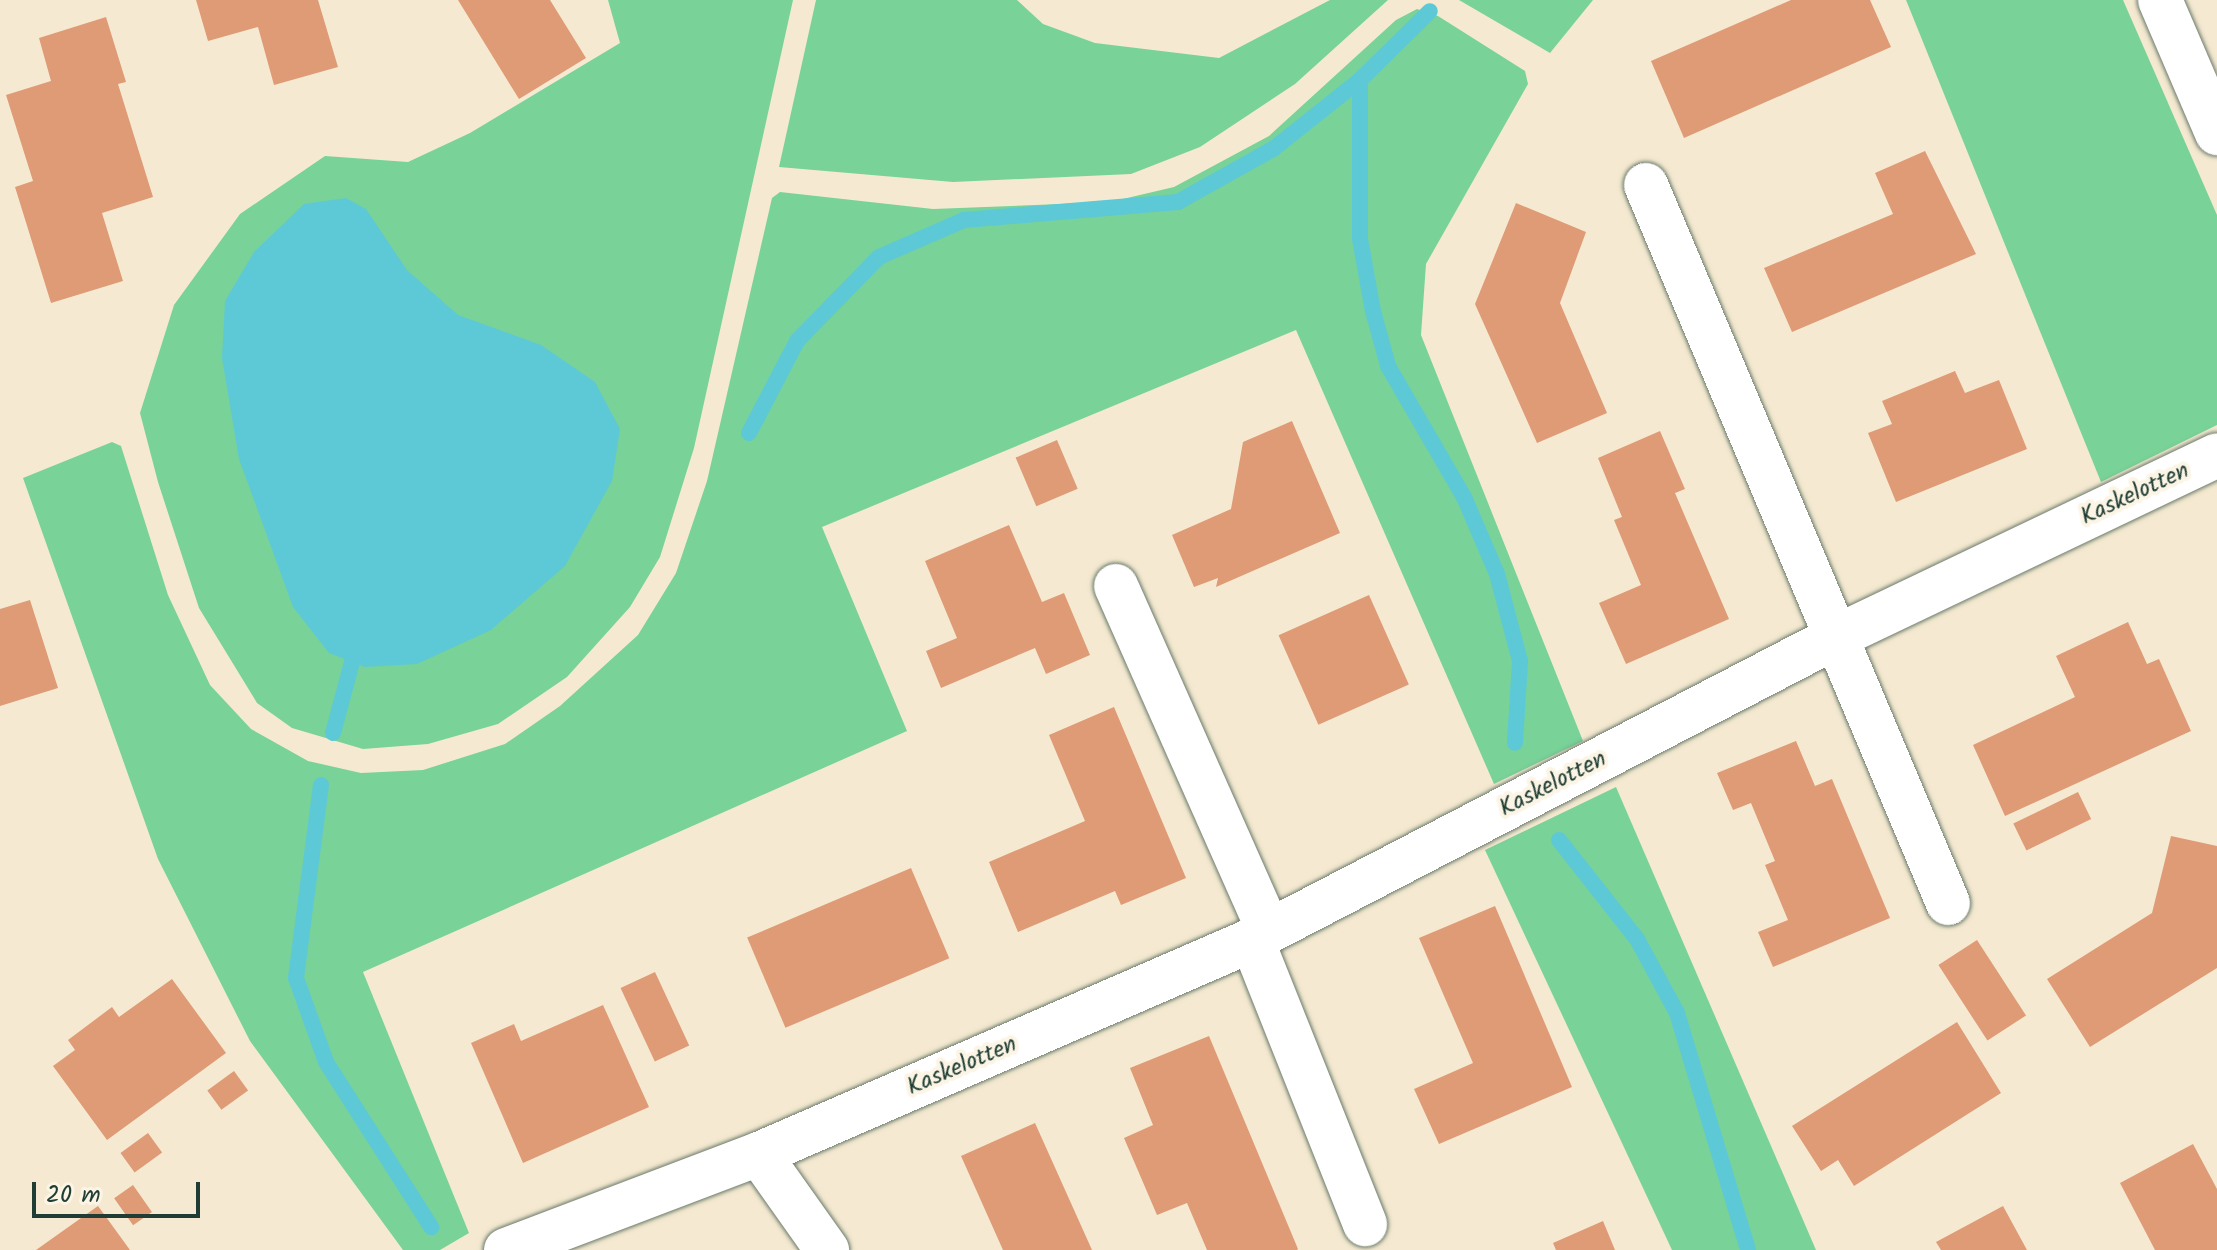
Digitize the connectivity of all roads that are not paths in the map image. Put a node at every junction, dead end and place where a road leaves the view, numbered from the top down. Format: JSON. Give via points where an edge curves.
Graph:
{"nodes":[{"id":1,"x":2160,"y":0,"type":"edge"},
{"id":2,"x":2217,"y":133,"type":"edge"},
{"id":3,"x":1646,"y":185,"type":"dead end"},
{"id":4,"x":2217,"y":455,"type":"edge"},
{"id":5,"x":1116,"y":586,"type":"dead end"},
{"id":6,"x":1836,"y":637,"type":"junction"},
{"id":7,"x":1948,"y":903,"type":"dead end"},
{"id":8,"x":1261,"y":935,"type":"junction"},
{"id":9,"x":759,"y":1154,"type":"junction"},
{"id":10,"x":1365,"y":1224,"type":"dead end"},
{"id":11,"x":506,"y":1250,"type":"edge"},
{"id":12,"x":827,"y":1250,"type":"edge"}],
"edges":[{"from":1,"to":2,"type":"street"},
{"from":3,"to":6,"type":"street"},
{"from":4,"to":6,"type":"street","name":"Kaskelotten"},
{"from":5,"to":8,"type":"street"},
{"from":6,"to":7,"type":"street"},
{"from":6,"to":8,"type":"street","name":"Kaskelotten"},
{"from":8,"to":9,"type":"street","name":"Kaskelotten"},
{"from":8,"to":10,"type":"street"},
{"from":9,"to":11,"type":"street","name":"Kaskelotten"},
{"from":9,"to":12,"type":"street"}]}
